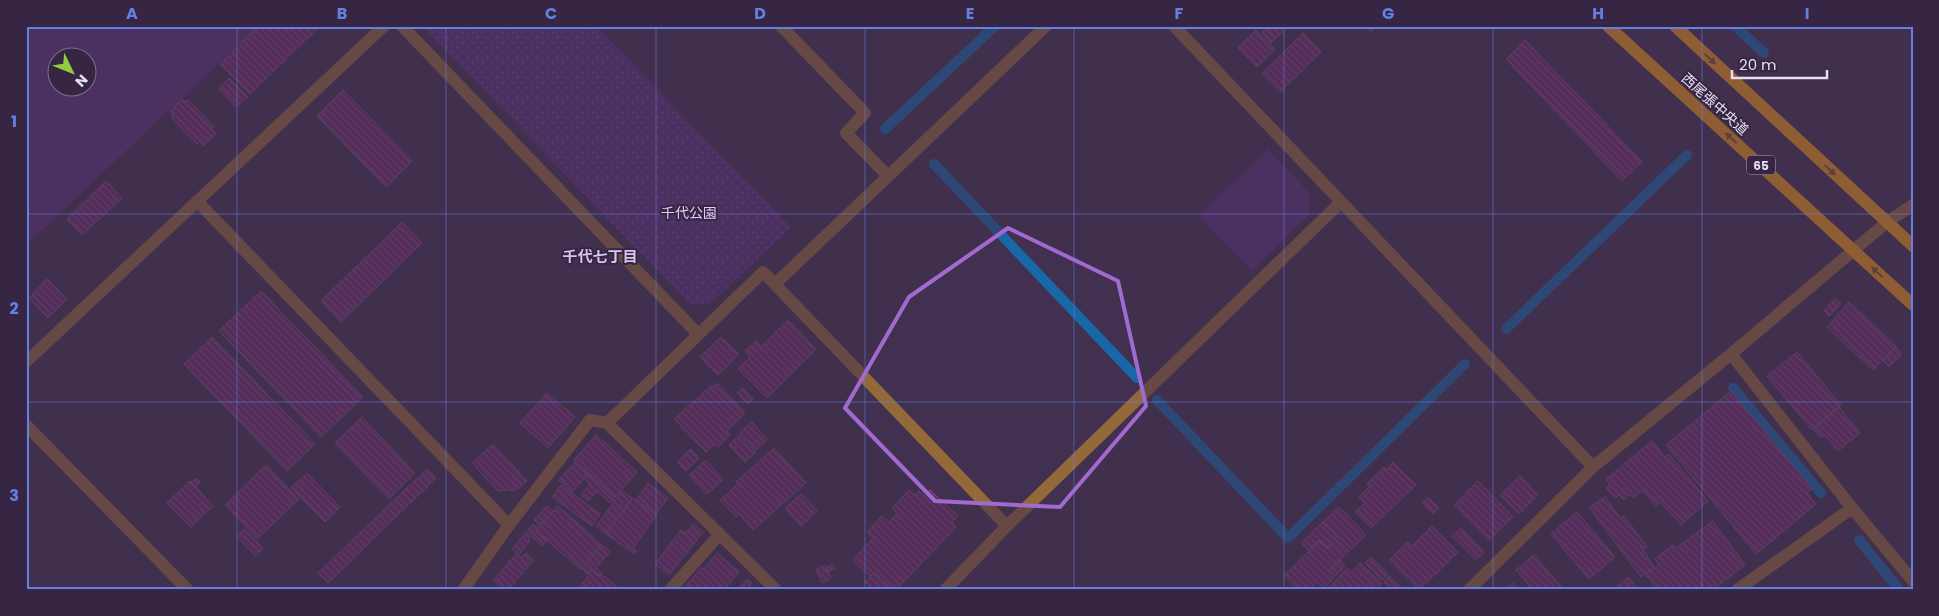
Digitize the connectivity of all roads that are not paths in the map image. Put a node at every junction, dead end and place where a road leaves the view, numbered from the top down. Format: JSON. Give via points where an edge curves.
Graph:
{"nodes":[{"id":1,"x":384,"y":26,"type":"edge"},
{"id":2,"x":402,"y":26,"type":"edge"},
{"id":3,"x":781,"y":26,"type":"edge"},
{"id":4,"x":1046,"y":26,"type":"edge"},
{"id":5,"x":1174,"y":26,"type":"edge"},
{"id":6,"x":1608,"y":26,"type":"edge"},
{"id":7,"x":1675,"y":26,"type":"edge"},
{"id":8,"x":888,"y":176,"type":"junction"},
{"id":9,"x":198,"y":201,"type":"junction"},
{"id":10,"x":1341,"y":202,"type":"junction"},
{"id":11,"x":1913,"y":205,"type":"edge"},
{"id":12,"x":1887,"y":222,"type":"junction"},
{"id":13,"x":1913,"y":246,"type":"edge"},
{"id":14,"x":1854,"y":250,"type":"junction"},
{"id":15,"x":774,"y":284,"type":"junction"},
{"id":16,"x":1913,"y":305,"type":"edge"},
{"id":17,"x":698,"y":334,"type":"junction"},
{"id":18,"x":1730,"y":354,"type":"junction"},
{"id":19,"x":26,"y":362,"type":"edge"},
{"id":20,"x":607,"y":424,"type":"junction"},
{"id":21,"x":26,"y":425,"type":"edge"},
{"id":22,"x":1593,"y":467,"type":"junction"},
{"id":23,"x":1852,"y":508,"type":"junction"},
{"id":24,"x":509,"y":525,"type":"junction"},
{"id":25,"x":1007,"y":526,"type":"junction"},
{"id":26,"x":720,"y":534,"type":"junction"},
{"id":27,"x":1913,"y":581,"type":"edge"},
{"id":28,"x":188,"y":590,"type":"edge"},
{"id":29,"x":463,"y":590,"type":"edge"},
{"id":30,"x":670,"y":590,"type":"edge"},
{"id":31,"x":776,"y":590,"type":"edge"},
{"id":32,"x":945,"y":590,"type":"edge"},
{"id":33,"x":1469,"y":590,"type":"edge"},
{"id":34,"x":1737,"y":590,"type":"edge"}],
"edges":[{"from":1,"to":9,"type":"street"},
{"from":2,"to":17,"type":"street"},
{"from":3,"to":8,"type":"street","via":[[865,113],[846,133]]},
{"from":4,"to":8,"type":"street"},
{"from":5,"to":10,"type":"street"},
{"from":14,"to":6,"type":"main road","name":"西尾張中央道","number":"65","one_way":true},
{"from":7,"to":12,"type":"main road","one_way":true},
{"from":8,"to":15,"type":"street"},
{"from":9,"to":19,"type":"street"},
{"from":9,"to":24,"type":"street"},
{"from":10,"to":22,"type":"street"},
{"from":10,"to":25,"type":"street"},
{"from":11,"to":12,"type":"street"},
{"from":12,"to":13,"type":"main road"},
{"from":12,"to":14,"type":"street"},
{"from":16,"to":14,"type":"main road","name":"西尾張中央道","number":"65","one_way":true},
{"from":14,"to":18,"type":"street"},
{"from":15,"to":17,"type":"street","via":[[763,272]]},
{"from":15,"to":25,"type":"street"},
{"from":17,"to":20,"type":"street"},
{"from":18,"to":22,"type":"street"},
{"from":18,"to":23,"type":"street"},
{"from":20,"to":24,"type":"street","via":[[590,420]]},
{"from":20,"to":26,"type":"street"},
{"from":21,"to":28,"type":"street"},
{"from":22,"to":33,"type":"street"},
{"from":23,"to":27,"type":"street"},
{"from":23,"to":34,"type":"street"},
{"from":24,"to":29,"type":"street"},
{"from":25,"to":32,"type":"street"},
{"from":26,"to":30,"type":"street"},
{"from":26,"to":31,"type":"street"}]}
